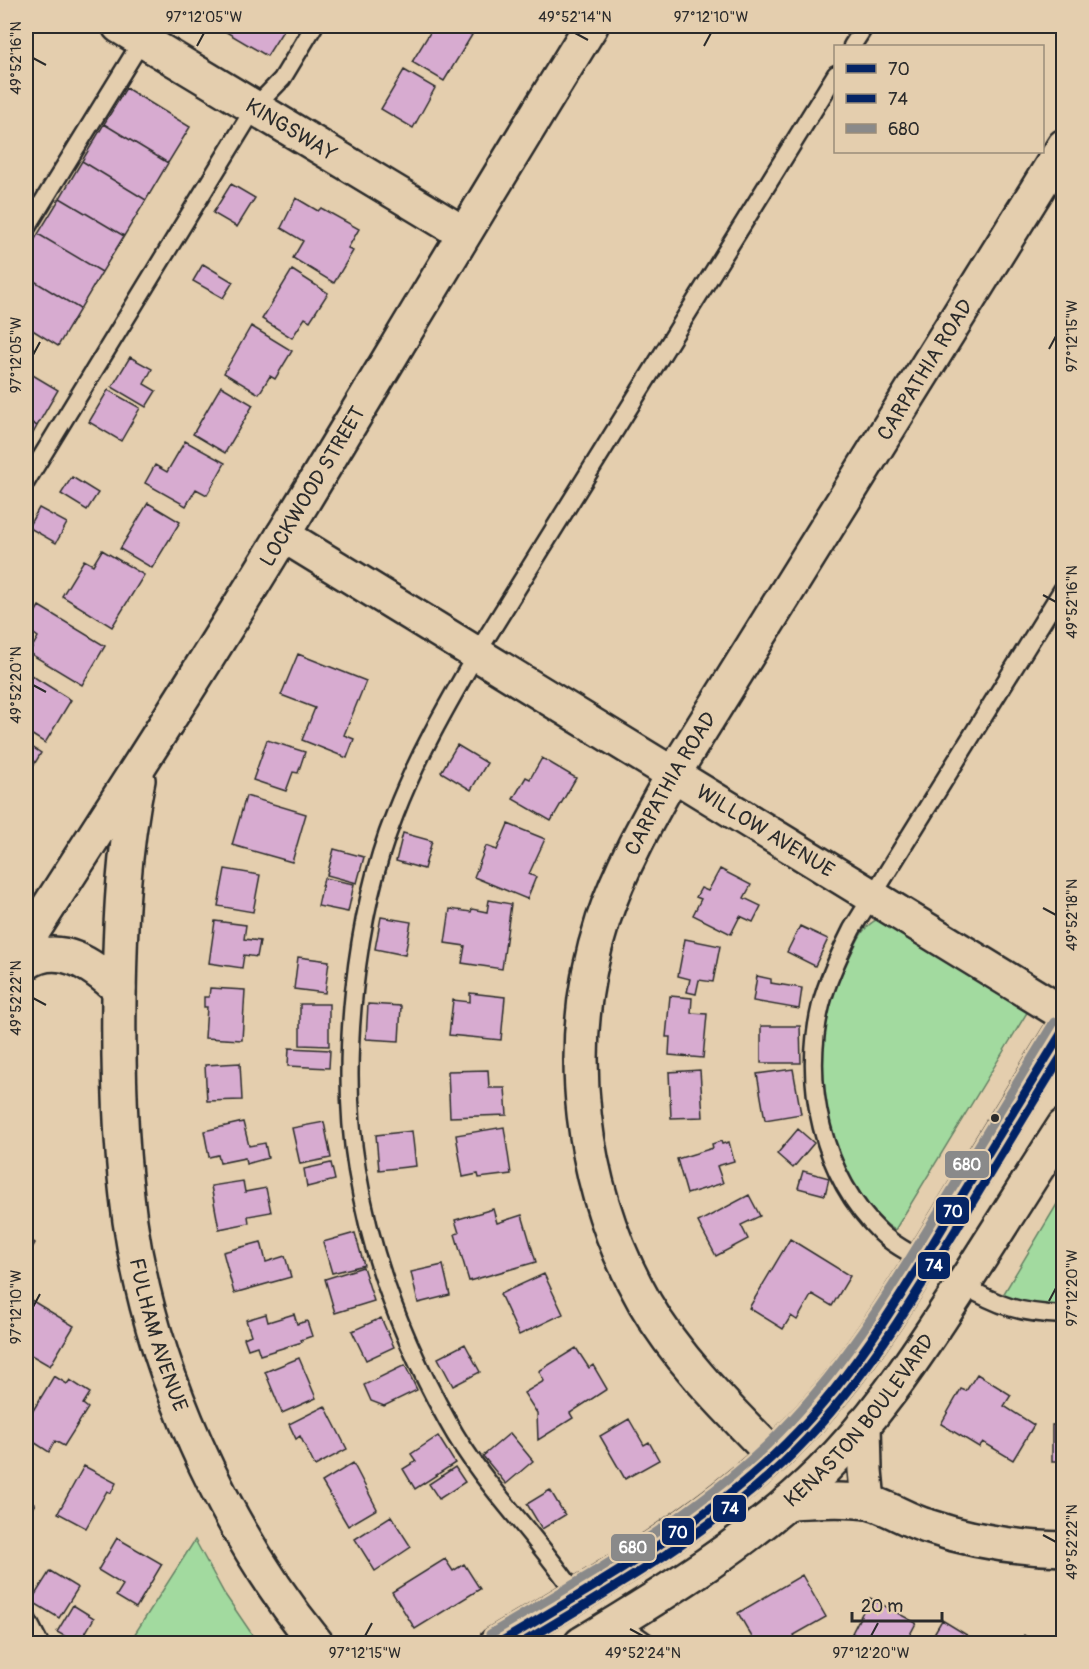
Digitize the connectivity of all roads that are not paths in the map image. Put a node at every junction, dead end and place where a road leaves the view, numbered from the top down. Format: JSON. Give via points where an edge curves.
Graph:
{"nodes":[{"id":1,"x":314,"y":26,"type":"edge"},
{"id":2,"x":591,"y":26,"type":"edge"},
{"id":3,"x":866,"y":26,"type":"edge"},
{"id":4,"x":137,"y":30,"type":"edge"},
{"id":5,"x":853,"y":45,"type":"edge"},
{"id":6,"x":834,"y":77,"type":"edge"},
{"id":7,"x":255,"y":107,"type":"junction"},
{"id":8,"x":1064,"y":146,"type":"edge"},
{"id":9,"x":26,"y":229,"type":"edge"},
{"id":10,"x":463,"y":233,"type":"junction"},
{"id":11,"x":26,"y":482,"type":"edge"},
{"id":12,"x":283,"y":535,"type":"junction"},
{"id":13,"x":1064,"y":587,"type":"edge"},
{"id":14,"x":477,"y":653,"type":"junction"},
{"id":15,"x":141,"y":764,"type":"junction"},
{"id":16,"x":674,"y":774,"type":"junction"},
{"id":17,"x":871,"y":897,"type":"junction"},
{"id":18,"x":26,"y":942,"type":"edge"},
{"id":19,"x":26,"y":963,"type":"edge"},
{"id":20,"x":119,"y":989,"type":"junction"},
{"id":21,"x":1064,"y":1014,"type":"edge"},
{"id":22,"x":1064,"y":1028,"type":"edge"},
{"id":23,"x":1064,"y":1126,"type":"edge"},
{"id":24,"x":922,"y":1261,"type":"junction"},
{"id":25,"x":963,"y":1285,"type":"junction"},
{"id":26,"x":1064,"y":1315,"type":"edge"},
{"id":27,"x":864,"y":1424,"type":"junction"},
{"id":28,"x":773,"y":1455,"type":"junction"},
{"id":29,"x":788,"y":1502,"type":"junction"},
{"id":30,"x":868,"y":1502,"type":"junction"},
{"id":31,"x":1064,"y":1549,"type":"edge"},
{"id":32,"x":577,"y":1596,"type":"junction"},
{"id":33,"x":26,"y":1617,"type":"edge"},
{"id":34,"x":618,"y":1622,"type":"junction"},
{"id":35,"x":40,"y":1644,"type":"edge"},
{"id":36,"x":317,"y":1644,"type":"edge"},
{"id":37,"x":496,"y":1644,"type":"edge"},
{"id":38,"x":581,"y":1644,"type":"edge"},
{"id":39,"x":649,"y":1644,"type":"edge"}],
"edges":[{"from":1,"to":7,"type":"lane","via":[[282,79]]},
{"from":2,"to":10,"type":"street","name":"LOCKWOOD STREET"},
{"from":3,"to":5,"type":"lane"},
{"from":4,"to":7,"type":"street","name":"KINGSWAY"},
{"from":4,"to":9,"type":"lane"},
{"from":6,"to":14,"type":"lane"},
{"from":7,"to":10,"type":"street","name":"KINGSWAY"},
{"from":7,"to":11,"type":"lane"},
{"from":8,"to":16,"type":"street","name":"CARPATHIA ROAD"},
{"from":10,"to":12,"type":"street","name":"LOCKWOOD STREET"},
{"from":12,"to":14,"type":"street","name":"WILLOW AVENUE"},
{"from":12,"to":15,"type":"street","name":"LOCKWOOD STREET"},
{"from":13,"to":17,"type":"lane"},
{"from":14,"to":16,"type":"street","name":"WILLOW AVENUE"},
{"from":14,"to":32,"type":"lane","via":[[416,764],[394,816],[373,885],[352,1020],[352,1116],[357,1170],[387,1287],[439,1405],[481,1474]]},
{"from":15,"to":18,"type":"street","name":"LOCKWOOD STREET"},
{"from":15,"to":20,"type":"street","name":"FULHAM AVENUE","via":[[121,893]]},
{"from":16,"to":17,"type":"street","name":"WILLOW AVENUE"},
{"from":16,"to":28,"type":"street","name":"CARPATHIA ROAD","via":[[631,854],[594,949],[584,1015],[583,1114],[604,1207],[645,1302],[704,1383]]},
{"from":17,"to":21,"type":"street","name":"WILLOW AVENUE"},
{"from":17,"to":24,"type":"lane","via":[[839,956],[822,1003],[817,1025],[816,1099],[831,1156],[859,1207],[882,1235]]},
{"from":19,"to":20,"type":"street","via":[[35,957],[62,954],[98,970]]},
{"from":20,"to":36,"type":"street","name":"FULHAM AVENUE","via":[[118,1083],[124,1170],[136,1253],[163,1357],[193,1437],[236,1524],[267,1576]]},
{"from":22,"to":24,"type":"street","name":"KENASTON BOULEVARD"},
{"from":23,"to":25,"type":"street","name":"KENASTON BOULEVARD"},
{"from":24,"to":28,"type":"street","name":"KENASTON BOULEVARD","via":[[843,1379]]},
{"from":25,"to":26,"type":"lane","via":[[1004,1306]]},
{"from":25,"to":27,"type":"street","name":"KENASTON BOULEVARD"},
{"from":27,"to":29,"type":"street","name":"KENASTON BOULEVARD","via":[[821,1473]]},
{"from":27,"to":30,"type":"street"},
{"from":28,"to":32,"type":"street","name":"KENASTON BOULEVARD","via":[[680,1529]]},
{"from":29,"to":30,"type":"street"},
{"from":29,"to":34,"type":"street","name":"KENASTON BOULEVARD","via":[[711,1563]]},
{"from":30,"to":31,"type":"street","via":[[926,1526],[997,1544]]},
{"from":32,"to":37,"type":"street","name":"KENASTON BOULEVARD"},
{"from":33,"to":35,"type":"lane"},
{"from":34,"to":38,"type":"street","name":"KENASTON BOULEVARD"},
{"from":34,"to":39,"type":"lane"}]}
